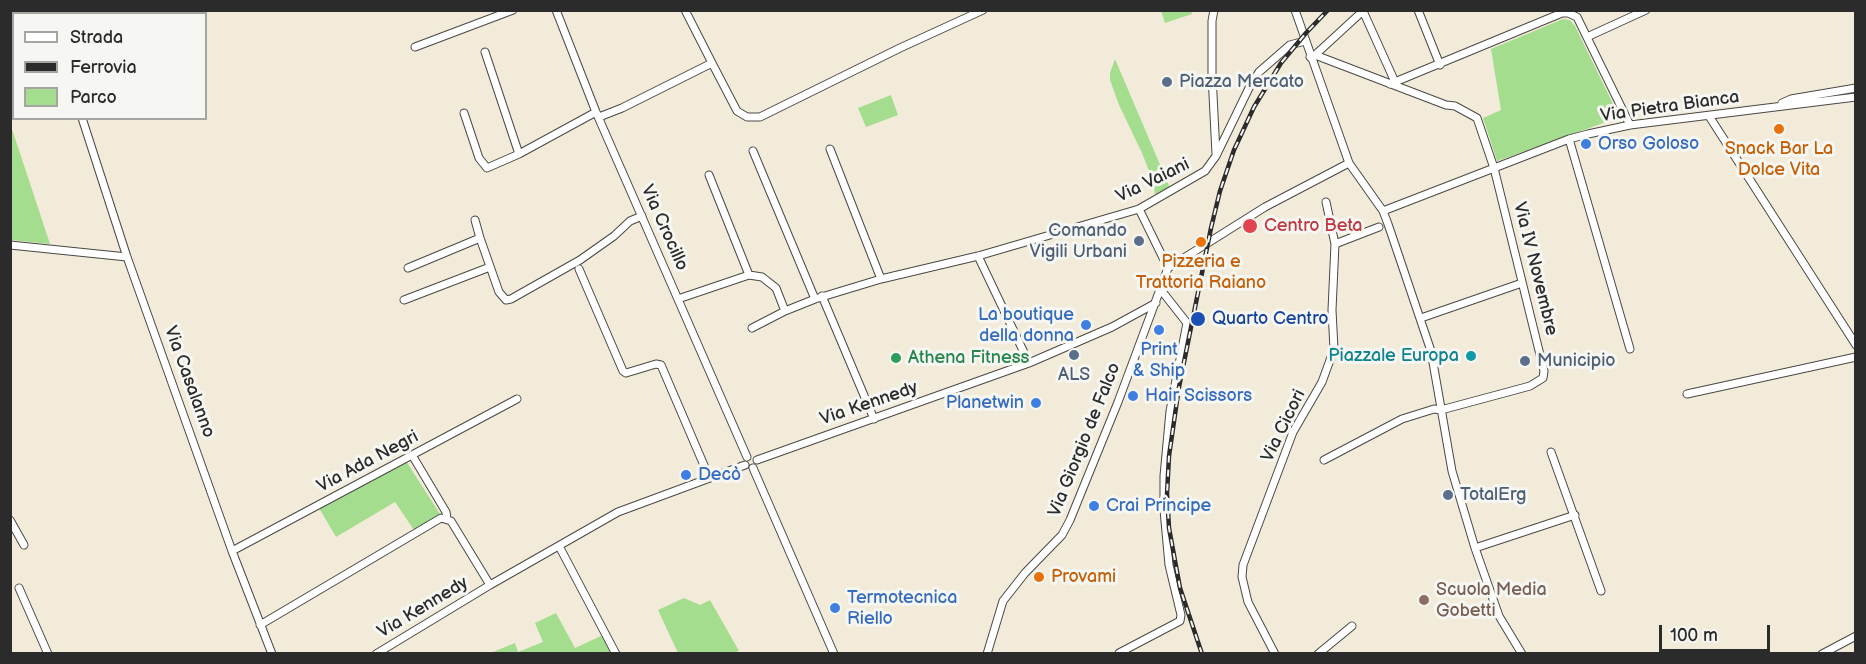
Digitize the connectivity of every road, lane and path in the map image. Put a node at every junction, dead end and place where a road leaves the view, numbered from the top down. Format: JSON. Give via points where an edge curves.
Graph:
{"nodes":[{"id":1,"x":513,"y":10,"type":"edge"},
{"id":2,"x":556,"y":10,"type":"edge"},
{"id":3,"x":685,"y":10,"type":"edge"},
{"id":4,"x":983,"y":10,"type":"edge"},
{"id":5,"x":1214,"y":10,"type":"edge"},
{"id":6,"x":1295,"y":10,"type":"edge"},
{"id":7,"x":1418,"y":10,"type":"edge"},
{"id":8,"x":1646,"y":10,"type":"edge"},
{"id":9,"x":1364,"y":11,"type":"edge"},
{"id":10,"x":1587,"y":37,"type":"junction"},
{"id":11,"x":1305,"y":41,"type":"junction"},
{"id":12,"x":415,"y":47,"type":"dead end"},
{"id":13,"x":485,"y":52,"type":"dead end"},
{"id":14,"x":1313,"y":56,"type":"junction"},
{"id":15,"x":711,"y":63,"type":"junction"},
{"id":16,"x":1440,"y":65,"type":"junction"},
{"id":17,"x":1393,"y":83,"type":"junction"},
{"id":18,"x":1856,"y":88,"type":"edge"},
{"id":19,"x":1856,"y":97,"type":"edge"},
{"id":20,"x":1772,"y":107,"type":"junction"},
{"id":21,"x":464,"y":113,"type":"dead end"},
{"id":22,"x":598,"y":115,"type":"junction"},
{"id":23,"x":1708,"y":116,"type":"junction"},
{"id":24,"x":83,"y":120,"type":"edge"},
{"id":25,"x":1630,"y":125,"type":"junction"},
{"id":26,"x":1569,"y":139,"type":"junction"},
{"id":27,"x":830,"y":149,"type":"dead end"},
{"id":28,"x":753,"y":151,"type":"dead end"},
{"id":29,"x":519,"y":154,"type":"junction"},
{"id":30,"x":1216,"y":156,"type":"junction"},
{"id":31,"x":1349,"y":163,"type":"junction"},
{"id":32,"x":1494,"y":168,"type":"junction"},
{"id":33,"x":709,"y":174,"type":"dead end"},
{"id":34,"x":1326,"y":202,"type":"dead end"},
{"id":35,"x":1139,"y":209,"type":"junction"},
{"id":36,"x":1383,"y":211,"type":"junction"},
{"id":37,"x":642,"y":216,"type":"junction"},
{"id":38,"x":475,"y":220,"type":"dead end"},
{"id":39,"x":1379,"y":227,"type":"dead end"},
{"id":40,"x":480,"y":238,"type":"junction"},
{"id":41,"x":10,"y":244,"type":"edge"},
{"id":42,"x":1335,"y":244,"type":"junction"},
{"id":43,"x":127,"y":256,"type":"junction"},
{"id":44,"x":978,"y":256,"type":"junction"},
{"id":45,"x":490,"y":267,"type":"junction"},
{"id":46,"x":408,"y":268,"type":"dead end"},
{"id":47,"x":1168,"y":268,"type":"junction"},
{"id":48,"x":579,"y":269,"type":"dead end"},
{"id":49,"x":750,"y":275,"type":"junction"},
{"id":50,"x":881,"y":279,"type":"junction"},
{"id":51,"x":1522,"y":283,"type":"junction"},
{"id":52,"x":1161,"y":290,"type":"junction"},
{"id":53,"x":819,"y":298,"type":"junction"},
{"id":54,"x":678,"y":299,"type":"junction"},
{"id":55,"x":404,"y":300,"type":"dead end"},
{"id":56,"x":1156,"y":303,"type":"junction"},
{"id":57,"x":785,"y":311,"type":"junction"},
{"id":58,"x":1420,"y":318,"type":"junction"},
{"id":59,"x":752,"y":328,"type":"dead end"},
{"id":60,"x":1856,"y":345,"type":"edge"},
{"id":61,"x":1630,"y":349,"type":"dead end"},
{"id":62,"x":1856,"y":357,"type":"edge"},
{"id":63,"x":1029,"y":363,"type":"junction"},
{"id":64,"x":1687,"y":394,"type":"dead end"},
{"id":65,"x":517,"y":399,"type":"dead end"},
{"id":66,"x":1441,"y":410,"type":"junction"},
{"id":67,"x":874,"y":419,"type":"junction"},
{"id":68,"x":1551,"y":452,"type":"dead end"},
{"id":69,"x":412,"y":455,"type":"junction"},
{"id":70,"x":757,"y":460,"type":"junction"},
{"id":71,"x":1324,"y":460,"type":"dead end"},
{"id":72,"x":746,"y":461,"type":"junction"},
{"id":73,"x":753,"y":468,"type":"junction"},
{"id":74,"x":709,"y":477,"type":"junction"},
{"id":75,"x":1575,"y":515,"type":"junction"},
{"id":76,"x":446,"y":519,"type":"junction"},
{"id":77,"x":10,"y":520,"type":"edge"},
{"id":78,"x":24,"y":545,"type":"dead end"},
{"id":79,"x":559,"y":546,"type":"junction"},
{"id":80,"x":1475,"y":548,"type":"junction"},
{"id":81,"x":232,"y":551,"type":"junction"},
{"id":82,"x":490,"y":585,"type":"junction"},
{"id":83,"x":19,"y":588,"type":"dead end"},
{"id":84,"x":1601,"y":591,"type":"dead end"},
{"id":85,"x":260,"y":625,"type":"junction"},
{"id":86,"x":1352,"y":626,"type":"dead end"},
{"id":87,"x":1856,"y":636,"type":"edge"},
{"id":88,"x":1119,"y":653,"type":"edge"},
{"id":89,"x":48,"y":654,"type":"edge"},
{"id":90,"x":272,"y":654,"type":"edge"},
{"id":91,"x":376,"y":654,"type":"edge"},
{"id":92,"x":616,"y":654,"type":"edge"},
{"id":93,"x":834,"y":654,"type":"edge"},
{"id":94,"x":987,"y":654,"type":"edge"},
{"id":95,"x":1275,"y":654,"type":"edge"},
{"id":96,"x":1318,"y":654,"type":"edge"},
{"id":97,"x":1522,"y":654,"type":"edge"},
{"id":98,"x":1822,"y":654,"type":"edge"}],
"edges":[{"from":1,"to":12,"type":"street"},
{"from":2,"to":22,"type":"street","name":"Via Crocillo"},
{"from":3,"to":15,"type":"street"},
{"from":4,"to":15,"type":"street","via":[[756,118],[737,111]]},
{"from":5,"to":30,"type":"street"},
{"from":6,"to":11,"type":"street"},
{"from":7,"to":16,"type":"street"},
{"from":8,"to":10,"type":"street"},
{"from":9,"to":14,"type":"street"},
{"from":9,"to":17,"type":"street"},
{"from":10,"to":16,"type":"street","via":[[1577,17],[1562,13]]},
{"from":10,"to":25,"type":"street"},
{"from":11,"to":14,"type":"street"},
{"from":11,"to":30,"type":"street","name":"Via Vaiani","via":[[1290,45],[1259,72]]},
{"from":13,"to":29,"type":"street"},
{"from":14,"to":17,"type":"street","name":"Via IV Novembre"},
{"from":14,"to":31,"type":"street"},
{"from":15,"to":22,"type":"street","via":[[622,108]]},
{"from":16,"to":17,"type":"street"},
{"from":17,"to":32,"type":"street","name":"Via IV Novembre","via":[[1477,118]]},
{"from":18,"to":20,"type":"street","via":[[1791,99]]},
{"from":19,"to":20,"type":"street","name":"Via Pietra Bianca"},
{"from":20,"to":23,"type":"street","name":"Via Pietra Bianca"},
{"from":21,"to":29,"type":"street","via":[[484,166]]},
{"from":22,"to":29,"type":"street"},
{"from":22,"to":37,"type":"street","name":"Via Crocillo"},
{"from":23,"to":25,"type":"street","name":"Via Pietra Bianca"},
{"from":23,"to":60,"type":"street"},
{"from":24,"to":43,"type":"street","name":"Via Casalanno"},
{"from":25,"to":26,"type":"street","name":"Via Pietra Bianca"},
{"from":26,"to":32,"type":"street","name":"Via Pietra Bianca"},
{"from":26,"to":61,"type":"street"},
{"from":27,"to":50,"type":"street"},
{"from":28,"to":53,"type":"street"},
{"from":30,"to":35,"type":"street","name":"Via Vaiani","via":[[1198,177]]},
{"from":31,"to":36,"type":"street"},
{"from":31,"to":47,"type":"street","via":[[1265,207]]},
{"from":32,"to":36,"type":"street","name":"Via Pietra Bianca"},
{"from":32,"to":51,"type":"street","name":"Via IV Novembre"},
{"from":33,"to":49,"type":"street"},
{"from":34,"to":42,"type":"street","name":"Via Cicori"},
{"from":35,"to":44,"type":"street","name":"Via Vaiani"},
{"from":35,"to":47,"type":"street"},
{"from":36,"to":58,"type":"street"},
{"from":37,"to":45,"type":"street","via":[[580,260],[511,299],[506,300],[499,292]]},
{"from":37,"to":54,"type":"street","name":"Via Crocillo"},
{"from":38,"to":40,"type":"street"},
{"from":39,"to":42,"type":"street"},
{"from":40,"to":45,"type":"street"},
{"from":40,"to":46,"type":"street"},
{"from":41,"to":43,"type":"street"},
{"from":42,"to":95,"type":"street","name":"Via Cicori","via":[[1334,349],[1322,382],[1293,432],[1243,565],[1248,602]]},
{"from":43,"to":81,"type":"street","name":"Via Casalanno"},
{"from":44,"to":50,"type":"street","name":"Via Vaiani"},
{"from":44,"to":63,"type":"street"},
{"from":45,"to":55,"type":"street"},
{"from":47,"to":52,"type":"street","name":"Via Giorgio de Falco"},
{"from":48,"to":74,"type":"street","via":[[623,371],[661,366]]},
{"from":49,"to":54,"type":"street"},
{"from":49,"to":57,"type":"street","via":[[774,285]]},
{"from":50,"to":53,"type":"street","name":"Via Vaiani"},
{"from":51,"to":58,"type":"street"},
{"from":51,"to":66,"type":"street","name":"Via IV Novembre","via":[[1543,378],[1530,386]]},
{"from":52,"to":56,"type":"street","name":"Via Giorgio de Falco"},
{"from":52,"to":88,"type":"street","via":[[1187,323],[1167,437],[1163,500],[1169,565],[1181,615],[1180,621]]},
{"from":53,"to":57,"type":"street","name":"Via Vaiani"},
{"from":53,"to":67,"type":"street"},
{"from":54,"to":72,"type":"street","name":"Via Crocillo"},
{"from":56,"to":63,"type":"street","name":"Via Kennedy"},
{"from":56,"to":94,"type":"street","name":"Via Giorgio de Falco","via":[[1070,520],[1062,535],[1003,601]]},
{"from":57,"to":59,"type":"street","name":"Via Vaiani"},
{"from":58,"to":66,"type":"street","via":[[1433,360]]},
{"from":62,"to":64,"type":"street"},
{"from":63,"to":67,"type":"street","name":"Via Kennedy"},
{"from":65,"to":69,"type":"street","name":"Via Ada Negri"},
{"from":66,"to":71,"type":"street","via":[[1402,419]]},
{"from":66,"to":80,"type":"street","via":[[1452,471]]},
{"from":67,"to":70,"type":"street","name":"Via Kennedy"},
{"from":68,"to":75,"type":"street"},
{"from":69,"to":76,"type":"street","via":[[446,512]]},
{"from":69,"to":81,"type":"street","name":"Via Ada Negri"},
{"from":70,"to":72,"type":"street","via":[[753,456]]},
{"from":70,"to":73,"type":"street"},
{"from":72,"to":73,"type":"street"},
{"from":72,"to":74,"type":"street","name":"Via Kennedy"},
{"from":73,"to":93,"type":"street"},
{"from":74,"to":79,"type":"street","name":"Via Kennedy","via":[[618,512]]},
{"from":75,"to":80,"type":"street"},
{"from":75,"to":84,"type":"street"},
{"from":76,"to":82,"type":"street"},
{"from":76,"to":85,"type":"street","via":[[441,518]]},
{"from":77,"to":78,"type":"street"},
{"from":79,"to":82,"type":"street","name":"Via Kennedy"},
{"from":79,"to":92,"type":"street"},
{"from":80,"to":97,"type":"street","via":[[1499,615]]},
{"from":81,"to":85,"type":"street","name":"Via Casalanno"},
{"from":82,"to":91,"type":"street","name":"Via Kennedy"},
{"from":83,"to":89,"type":"street"},
{"from":85,"to":90,"type":"street","name":"Via Casalanno"},
{"from":86,"to":96,"type":"street"},
{"from":87,"to":98,"type":"street"}]}
